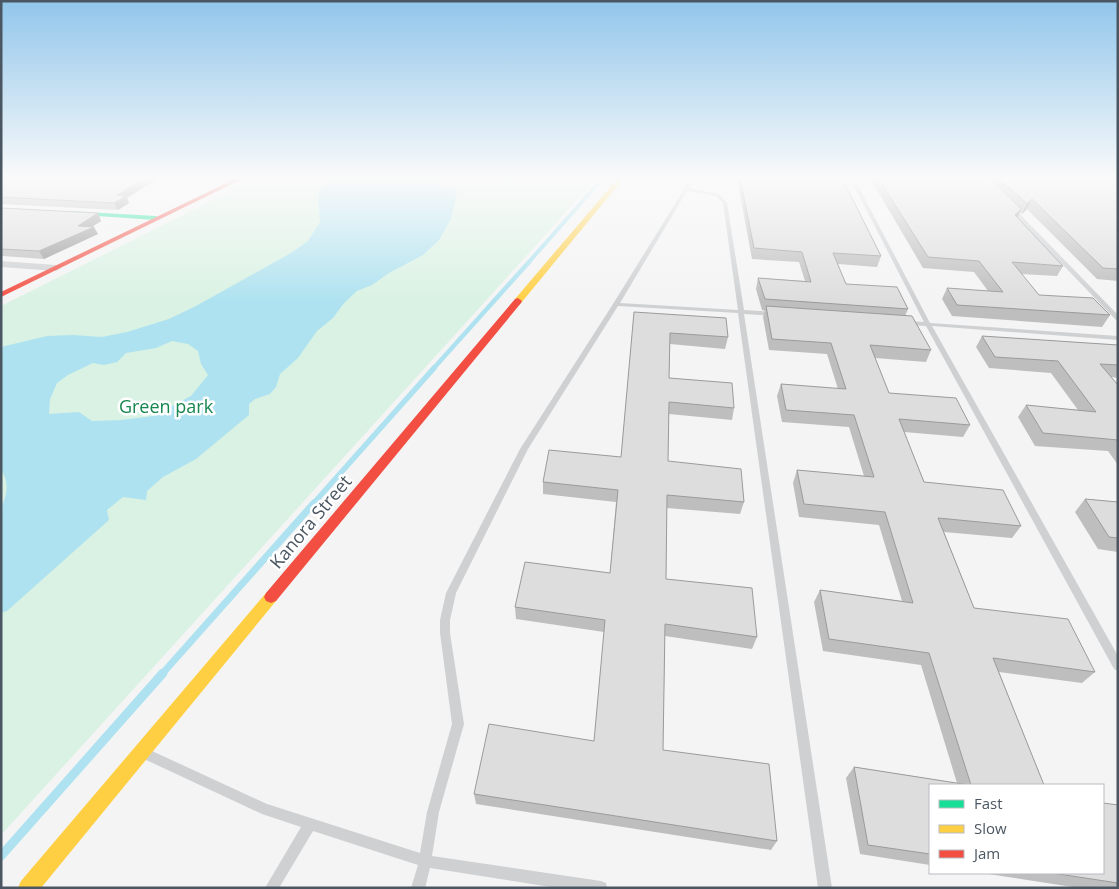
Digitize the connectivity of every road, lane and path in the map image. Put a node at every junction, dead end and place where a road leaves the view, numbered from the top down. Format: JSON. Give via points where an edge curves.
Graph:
{"nodes":[{"id":1,"x":155,"y":219,"type":"edge"},
{"id":2,"x":586,"y":219,"type":"edge"},
{"id":3,"x":667,"y":219,"type":"edge"},
{"id":4,"x":727,"y":219,"type":"edge"},
{"id":5,"x":873,"y":219,"type":"edge"},
{"id":6,"x":1023,"y":219,"type":"edge"},
{"id":7,"x":1,"y":264,"type":"edge"},
{"id":8,"x":56,"y":268,"type":"junction"},
{"id":9,"x":1,"y":295,"type":"edge"},
{"id":10,"x":616,"y":304,"type":"junction"},
{"id":11,"x":740,"y":312,"type":"junction"},
{"id":12,"x":780,"y":314,"type":"edge"},
{"id":13,"x":1118,"y":319,"type":"edge"},
{"id":14,"x":898,"y":323,"type":"edge"},
{"id":15,"x":928,"y":325,"type":"junction"},
{"id":16,"x":1118,"y":338,"type":"edge"},
{"id":17,"x":1118,"y":666,"type":"edge"},
{"id":18,"x":141,"y":752,"type":"junction"},
{"id":19,"x":310,"y":824,"type":"junction"},
{"id":20,"x":425,"y":861,"type":"junction"},
{"id":21,"x":28,"y":888,"type":"edge"},
{"id":22,"x":272,"y":888,"type":"edge"},
{"id":23,"x":418,"y":888,"type":"edge"},
{"id":24,"x":601,"y":888,"type":"edge"},
{"id":25,"x":825,"y":888,"type":"edge"}],
"edges":[{"from":1,"to":8,"type":"street"},
{"from":2,"to":18,"type":"street","name":"Kanora Street"},
{"from":3,"to":10,"type":"lane"},
{"from":4,"to":11,"type":"lane"},
{"from":5,"to":15,"type":"lane"},
{"from":6,"to":13,"type":"lane"},
{"from":7,"to":8,"type":"street"},
{"from":8,"to":9,"type":"street"},
{"from":10,"to":11,"type":"lane"},
{"from":10,"to":20,"type":"lane","via":[[524,449],[452,593],[445,633],[458,724],[433,812]]},
{"from":11,"to":12,"type":"lane"},
{"from":11,"to":25,"type":"lane"},
{"from":14,"to":15,"type":"lane"},
{"from":15,"to":16,"type":"lane"},
{"from":15,"to":17,"type":"lane"},
{"from":18,"to":19,"type":"lane","via":[[266,810]]},
{"from":18,"to":21,"type":"street","name":"Kanora Street"},
{"from":19,"to":20,"type":"lane"},
{"from":19,"to":22,"type":"lane"},
{"from":20,"to":23,"type":"lane"},
{"from":20,"to":24,"type":"lane"}]}
